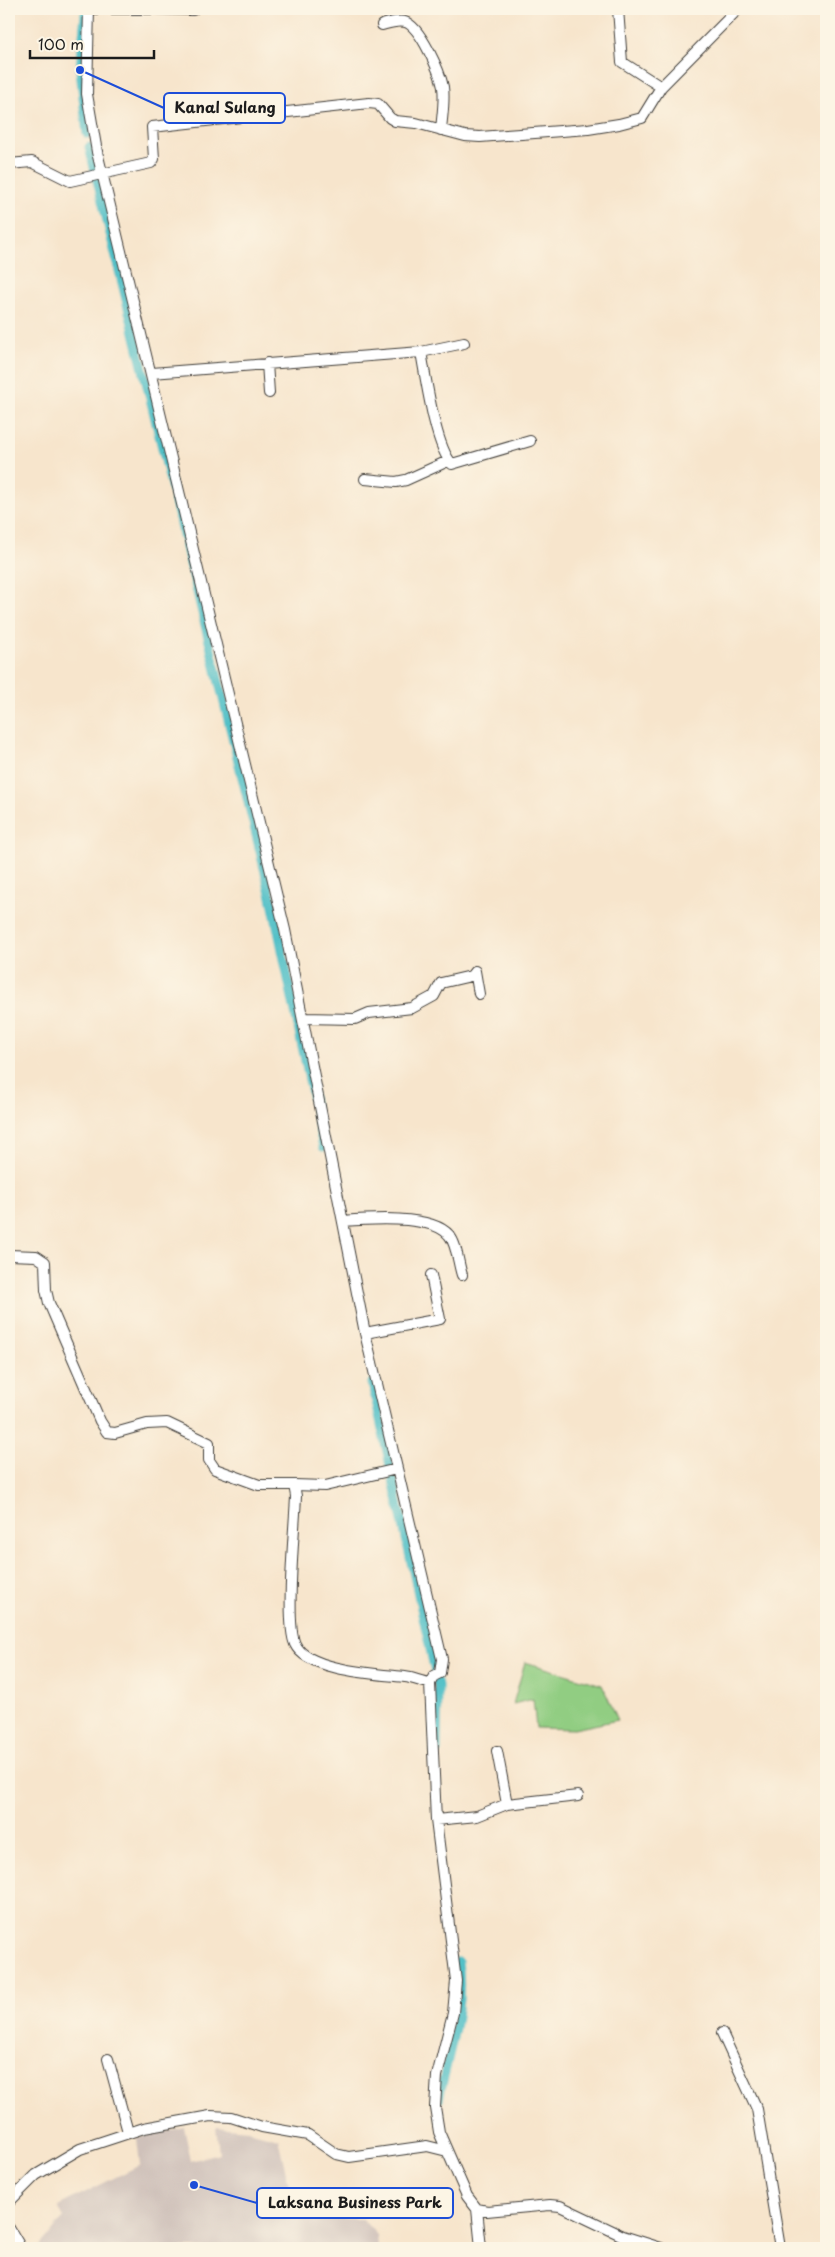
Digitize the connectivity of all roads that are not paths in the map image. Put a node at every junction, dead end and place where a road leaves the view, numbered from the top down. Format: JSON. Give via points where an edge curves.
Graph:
{"nodes":[{"id":1,"x":89,"y":9,"type":"edge"},
{"id":2,"x":152,"y":9,"type":"edge"},
{"id":3,"x":618,"y":9,"type":"edge"},
{"id":4,"x":738,"y":9,"type":"edge"},
{"id":5,"x":193,"y":10,"type":"edge"},
{"id":6,"x":382,"y":25,"type":"dead end"},
{"id":7,"x":661,"y":87,"type":"junction"},
{"id":8,"x":441,"y":130,"type":"junction"},
{"id":9,"x":9,"y":164,"type":"edge"},
{"id":10,"x":102,"y":175,"type":"junction"},
{"id":11,"x":464,"y":343,"type":"dead end"},
{"id":12,"x":421,"y":352,"type":"junction"},
{"id":13,"x":267,"y":363,"type":"junction"},
{"id":14,"x":152,"y":373,"type":"junction"},
{"id":15,"x":269,"y":393,"type":"dead end"},
{"id":16,"x":530,"y":440,"type":"dead end"},
{"id":17,"x":448,"y":461,"type":"junction"},
{"id":18,"x":365,"y":479,"type":"dead end"},
{"id":19,"x":479,"y":994,"type":"dead end"},
{"id":20,"x":302,"y":1018,"type":"junction"},
{"id":21,"x":343,"y":1221,"type":"junction"},
{"id":22,"x":9,"y":1255,"type":"edge"},
{"id":23,"x":431,"y":1275,"type":"dead end"},
{"id":24,"x":462,"y":1275,"type":"dead end"},
{"id":25,"x":365,"y":1333,"type":"junction"},
{"id":26,"x":393,"y":1470,"type":"junction"},
{"id":27,"x":294,"y":1485,"type":"junction"},
{"id":28,"x":435,"y":1677,"type":"junction"},
{"id":29,"x":497,"y":1751,"type":"dead end"},
{"id":30,"x":578,"y":1796,"type":"dead end"},
{"id":31,"x":507,"y":1804,"type":"junction"},
{"id":32,"x":440,"y":1819,"type":"junction"},
{"id":33,"x":722,"y":2034,"type":"dead end"},
{"id":34,"x":108,"y":2059,"type":"dead end"},
{"id":35,"x":128,"y":2132,"type":"junction"},
{"id":36,"x":447,"y":2151,"type":"junction"},
{"id":37,"x":9,"y":2202,"type":"edge"},
{"id":38,"x":477,"y":2209,"type":"junction"},
{"id":39,"x":9,"y":2228,"type":"edge"},
{"id":40,"x":21,"y":2248,"type":"edge"},
{"id":41,"x":481,"y":2248,"type":"edge"},
{"id":42,"x":661,"y":2248,"type":"edge"},
{"id":43,"x":780,"y":2248,"type":"edge"}],
"edges":[{"from":1,"to":2,"type":"street"},
{"from":1,"to":10,"type":"street","via":[[87,94]]},
{"from":2,"to":5,"type":"street"},
{"from":3,"to":7,"type":"street","via":[[620,59],[624,65]]},
{"from":4,"to":7,"type":"street"},
{"from":6,"to":8,"type":"street","via":[[405,22],[421,35],[442,83]]},
{"from":7,"to":8,"type":"street","via":[[642,118],[619,124],[499,137],[465,136]]},
{"from":8,"to":10,"type":"street","via":[[395,121],[378,104],[369,103],[185,122],[152,127],[154,159],[151,163]]},
{"from":9,"to":10,"type":"street","via":[[32,162],[67,180]]},
{"from":10,"to":14,"type":"street"},
{"from":11,"to":12,"type":"street"},
{"from":12,"to":13,"type":"street"},
{"from":12,"to":17,"type":"street"},
{"from":13,"to":14,"type":"street"},
{"from":13,"to":15,"type":"street"},
{"from":14,"to":20,"type":"street","via":[[285,930]]},
{"from":16,"to":17,"type":"street","via":[[456,464]]},
{"from":17,"to":18,"type":"street","via":[[406,480]]},
{"from":19,"to":20,"type":"street","via":[[475,971],[471,976],[441,983],[434,996],[412,1008],[369,1013],[354,1019]]},
{"from":20,"to":21,"type":"street"},
{"from":21,"to":24,"type":"street","via":[[427,1222],[449,1235]]},
{"from":21,"to":25,"type":"street"},
{"from":22,"to":27,"type":"street","via":[[36,1256],[45,1262],[46,1295],[107,1432],[167,1423],[207,1441],[214,1469],[264,1486]]},
{"from":23,"to":25,"type":"street","via":[[440,1318]]},
{"from":25,"to":26,"type":"street"},
{"from":26,"to":27,"type":"street","via":[[325,1486]]},
{"from":26,"to":28,"type":"street","via":[[442,1659],[443,1668]]},
{"from":27,"to":28,"type":"street","via":[[294,1643],[306,1656],[325,1664]]},
{"from":28,"to":32,"type":"street"},
{"from":29,"to":31,"type":"street"},
{"from":30,"to":31,"type":"street"},
{"from":31,"to":32,"type":"street","via":[[476,1816]]},
{"from":32,"to":36,"type":"street","via":[[456,1981],[453,2012],[435,2092],[439,2132]]},
{"from":33,"to":43,"type":"street","via":[[757,2109]]},
{"from":34,"to":35,"type":"street"},
{"from":35,"to":36,"type":"street","via":[[210,2116],[231,2117],[262,2127],[308,2135],[336,2154],[349,2157],[427,2146]]},
{"from":35,"to":37,"type":"street","via":[[68,2155],[36,2175]]},
{"from":36,"to":38,"type":"street","via":[[466,2196]]},
{"from":38,"to":41,"type":"street"},
{"from":38,"to":42,"type":"street","via":[[560,2206],[623,2236]]},
{"from":39,"to":40,"type":"street"}]}
